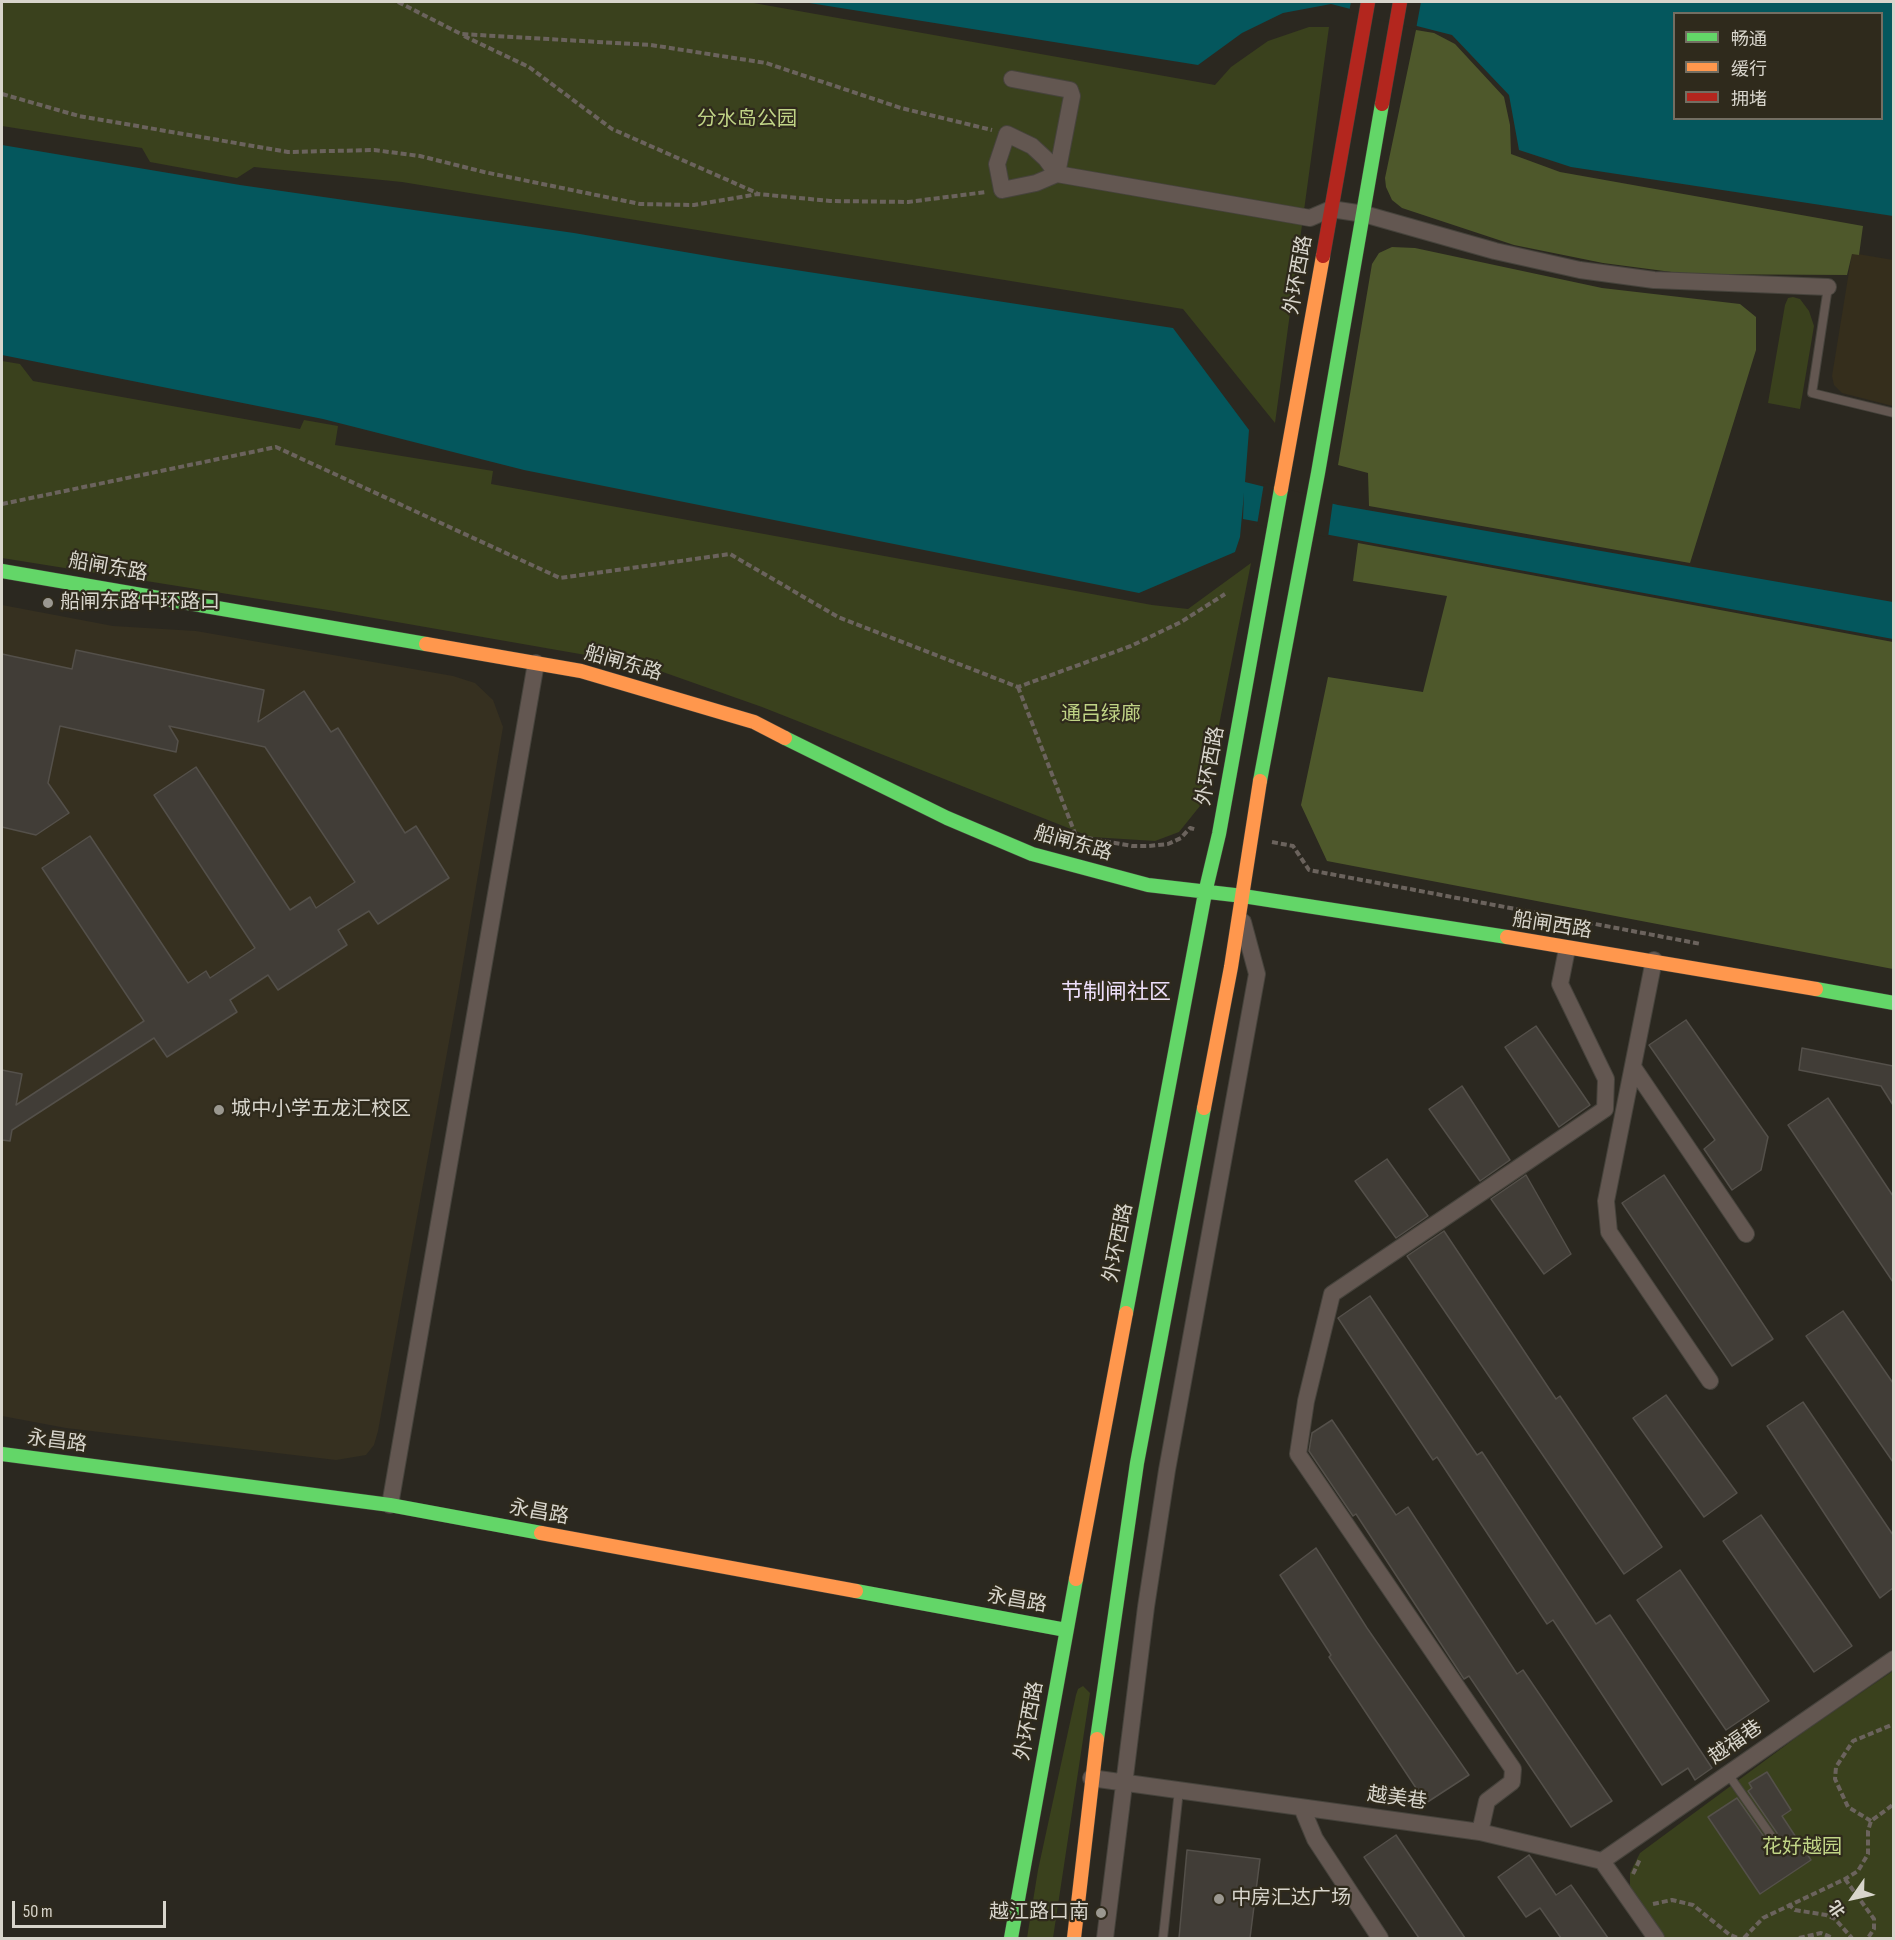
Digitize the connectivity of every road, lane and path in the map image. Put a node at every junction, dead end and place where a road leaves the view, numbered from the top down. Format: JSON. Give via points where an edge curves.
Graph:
{"nodes":[{"id":1,"x":398,"y":2,"type":"edge"},
{"id":2,"x":1368,"y":2,"type":"edge"},
{"id":3,"x":1401,"y":2,"type":"edge"},
{"id":4,"x":460,"y":34,"type":"junction"},
{"id":5,"x":1011,"y":79,"type":"dead end"},
{"id":6,"x":2,"y":94,"type":"edge"},
{"id":7,"x":1007,"y":134,"type":"junction"},
{"id":8,"x":1057,"y":174,"type":"junction"},
{"id":9,"x":1002,"y":190,"type":"junction"},
{"id":10,"x":758,"y":194,"type":"junction"},
{"id":11,"x":1331,"y":209,"type":"junction"},
{"id":12,"x":1364,"y":214,"type":"junction"},
{"id":13,"x":1828,"y":287,"type":"joint"},
{"id":14,"x":1893,"y":413,"type":"edge"},
{"id":15,"x":2,"y":504,"type":"edge"},
{"id":16,"x":2,"y":571,"type":"edge"},
{"id":17,"x":1225,"y":594,"type":"dead end"},
{"id":18,"x":536,"y":663,"type":"junction"},
{"id":19,"x":1018,"y":687,"type":"junction"},
{"id":20,"x":1219,"y":834,"type":"junction"},
{"id":21,"x":1249,"y":838,"type":"junction"},
{"id":22,"x":1205,"y":893,"type":"junction"},
{"id":23,"x":1242,"y":904,"type":"junction"},
{"id":24,"x":1706,"y":945,"type":"dead end"},
{"id":25,"x":1567,"y":949,"type":"junction"},
{"id":26,"x":1654,"y":960,"type":"junction"},
{"id":27,"x":1893,"y":1003,"type":"edge"},
{"id":28,"x":1633,"y":1067,"type":"junction"},
{"id":29,"x":1746,"y":1234,"type":"dead end"},
{"id":30,"x":1710,"y":1382,"type":"dead end"},
{"id":31,"x":2,"y":1454,"type":"edge"},
{"id":32,"x":390,"y":1505,"type":"junction"},
{"id":33,"x":1066,"y":1630,"type":"junction"},
{"id":34,"x":1893,"y":1659,"type":"edge"},
{"id":35,"x":1893,"y":1724,"type":"edge"},
{"id":36,"x":1728,"y":1774,"type":"junction"},
{"id":37,"x":1091,"y":1778,"type":"junction"},
{"id":38,"x":1126,"y":1782,"type":"junction"},
{"id":39,"x":1179,"y":1788,"type":"junction"},
{"id":40,"x":1893,"y":1804,"type":"edge"},
{"id":41,"x":1302,"y":1808,"type":"junction"},
{"id":42,"x":1871,"y":1821,"type":"junction"},
{"id":43,"x":1480,"y":1832,"type":"junction"},
{"id":44,"x":1772,"y":1837,"type":"dead end"},
{"id":45,"x":1602,"y":1861,"type":"junction"},
{"id":46,"x":1845,"y":1879,"type":"junction"},
{"id":47,"x":1788,"y":1904,"type":"junction"},
{"id":48,"x":1647,"y":1906,"type":"dead end"},
{"id":49,"x":1011,"y":1938,"type":"edge"},
{"id":50,"x":1074,"y":1938,"type":"edge"},
{"id":51,"x":1105,"y":1938,"type":"edge"},
{"id":52,"x":1163,"y":1938,"type":"edge"},
{"id":53,"x":1380,"y":1938,"type":"edge"},
{"id":54,"x":1656,"y":1938,"type":"edge"},
{"id":55,"x":1738,"y":1938,"type":"edge"},
{"id":56,"x":1744,"y":1938,"type":"edge"},
{"id":57,"x":1799,"y":1938,"type":"edge"},
{"id":58,"x":1833,"y":1938,"type":"edge"},
{"id":59,"x":1852,"y":1938,"type":"edge"},
{"id":60,"x":1868,"y":1938,"type":"edge"}],
"edges":[{"from":1,"to":4,"type":"path"},
{"from":2,"to":11,"type":"main road","name":"外环西路"},
{"from":3,"to":12,"type":"main road"},
{"from":4,"to":7,"type":"path","via":[[651,45],[766,63],[901,108]]},
{"from":4,"to":10,"type":"path","via":[[529,67],[612,129]]},
{"from":5,"to":8,"type":"street","via":[[1070,90]]},
{"from":6,"to":10,"type":"path","via":[[78,116],[288,152],[374,150],[420,156],[640,204],[694,206]]},
{"from":7,"to":8,"type":"street","via":[[1032,146]]},
{"from":7,"to":9,"type":"street","via":[[997,164]]},
{"from":8,"to":9,"type":"street"},
{"from":8,"to":11,"type":"street","via":[[1310,218]]},
{"from":9,"to":10,"type":"path","via":[[908,202],[830,201]]},
{"from":11,"to":12,"type":"street"},
{"from":11,"to":20,"type":"main road","name":"外环西路"},
{"from":12,"to":13,"type":"street","via":[[1580,270],[1654,280]]},
{"from":12,"to":21,"type":"main road"},
{"from":13,"to":14,"type":"lane","via":[[1812,393]]},
{"from":15,"to":19,"type":"path","via":[[276,447],[560,578],[730,554],[838,617]]},
{"from":16,"to":18,"type":"main road","name":"船闸东路"},
{"from":17,"to":19,"type":"path","via":[[1181,622],[1131,646]]},
{"from":18,"to":22,"type":"main road","name":"船闸东路","via":[[581,671],[754,722],[947,818],[1032,854],[1148,885]]},
{"from":18,"to":32,"type":"street"},
{"from":19,"to":20,"type":"path","via":[[1076,836],[1149,846],[1181,838],[1190,828]]},
{"from":20,"to":22,"type":"main road","name":"外环西路"},
{"from":21,"to":23,"type":"main road"},
{"from":21,"to":24,"type":"path","via":[[1293,846],[1310,870]]},
{"from":22,"to":23,"type":"main road","name":"船闸西路"},
{"from":22,"to":33,"type":"main road","name":"外环西路"},
{"from":23,"to":25,"type":"main road","name":"船闸西路"},
{"from":23,"to":37,"type":"main road","via":[[1137,1463]]},
{"from":23,"to":38,"type":"street","via":[[1257,974],[1167,1470]]},
{"from":25,"to":26,"type":"main road","name":"船闸西路"},
{"from":25,"to":43,"type":"street","via":[[1560,984],[1606,1079],[1605,1109],[1332,1294],[1306,1401],[1298,1454],[1513,1769],[1512,1782],[1487,1801]]},
{"from":26,"to":27,"type":"main road","name":"船闸西路"},
{"from":26,"to":28,"type":"street"},
{"from":28,"to":29,"type":"street"},
{"from":28,"to":30,"type":"street","via":[[1606,1201],[1609,1232]]},
{"from":31,"to":32,"type":"main road","name":"永昌路"},
{"from":32,"to":33,"type":"main road","name":"永昌路"},
{"from":33,"to":49,"type":"main road","name":"外环西路"},
{"from":34,"to":36,"type":"street","name":"越福巷"},
{"from":35,"to":42,"type":"path","via":[[1853,1742],[1836,1767],[1835,1779],[1848,1807]]},
{"from":36,"to":44,"type":"lane"},
{"from":36,"to":45,"type":"street","name":"越福巷"},
{"from":37,"to":38,"type":"street","name":"越美巷"},
{"from":37,"to":50,"type":"main road"},
{"from":38,"to":39,"type":"street","name":"越美巷"},
{"from":38,"to":51,"type":"street"},
{"from":39,"to":41,"type":"street","name":"越美巷"},
{"from":39,"to":52,"type":"lane"},
{"from":40,"to":42,"type":"path"},
{"from":41,"to":43,"type":"street","name":"越美巷"},
{"from":41,"to":53,"type":"street","via":[[1315,1839]]},
{"from":42,"to":46,"type":"path","via":[[1866,1862]]},
{"from":43,"to":45,"type":"street","name":"越美巷"},
{"from":45,"to":54,"type":"street"},
{"from":46,"to":47,"type":"path"},
{"from":46,"to":60,"type":"path","via":[[1874,1919],[1874,1929]]},
{"from":47,"to":56,"type":"path","via":[[1762,1918]]},
{"from":47,"to":59,"type":"path","via":[[1795,1910],[1835,1919]]},
{"from":48,"to":55,"type":"path","via":[[1672,1900],[1693,1905]]},
{"from":57,"to":58,"type":"path","via":[[1821,1934]]}]}
